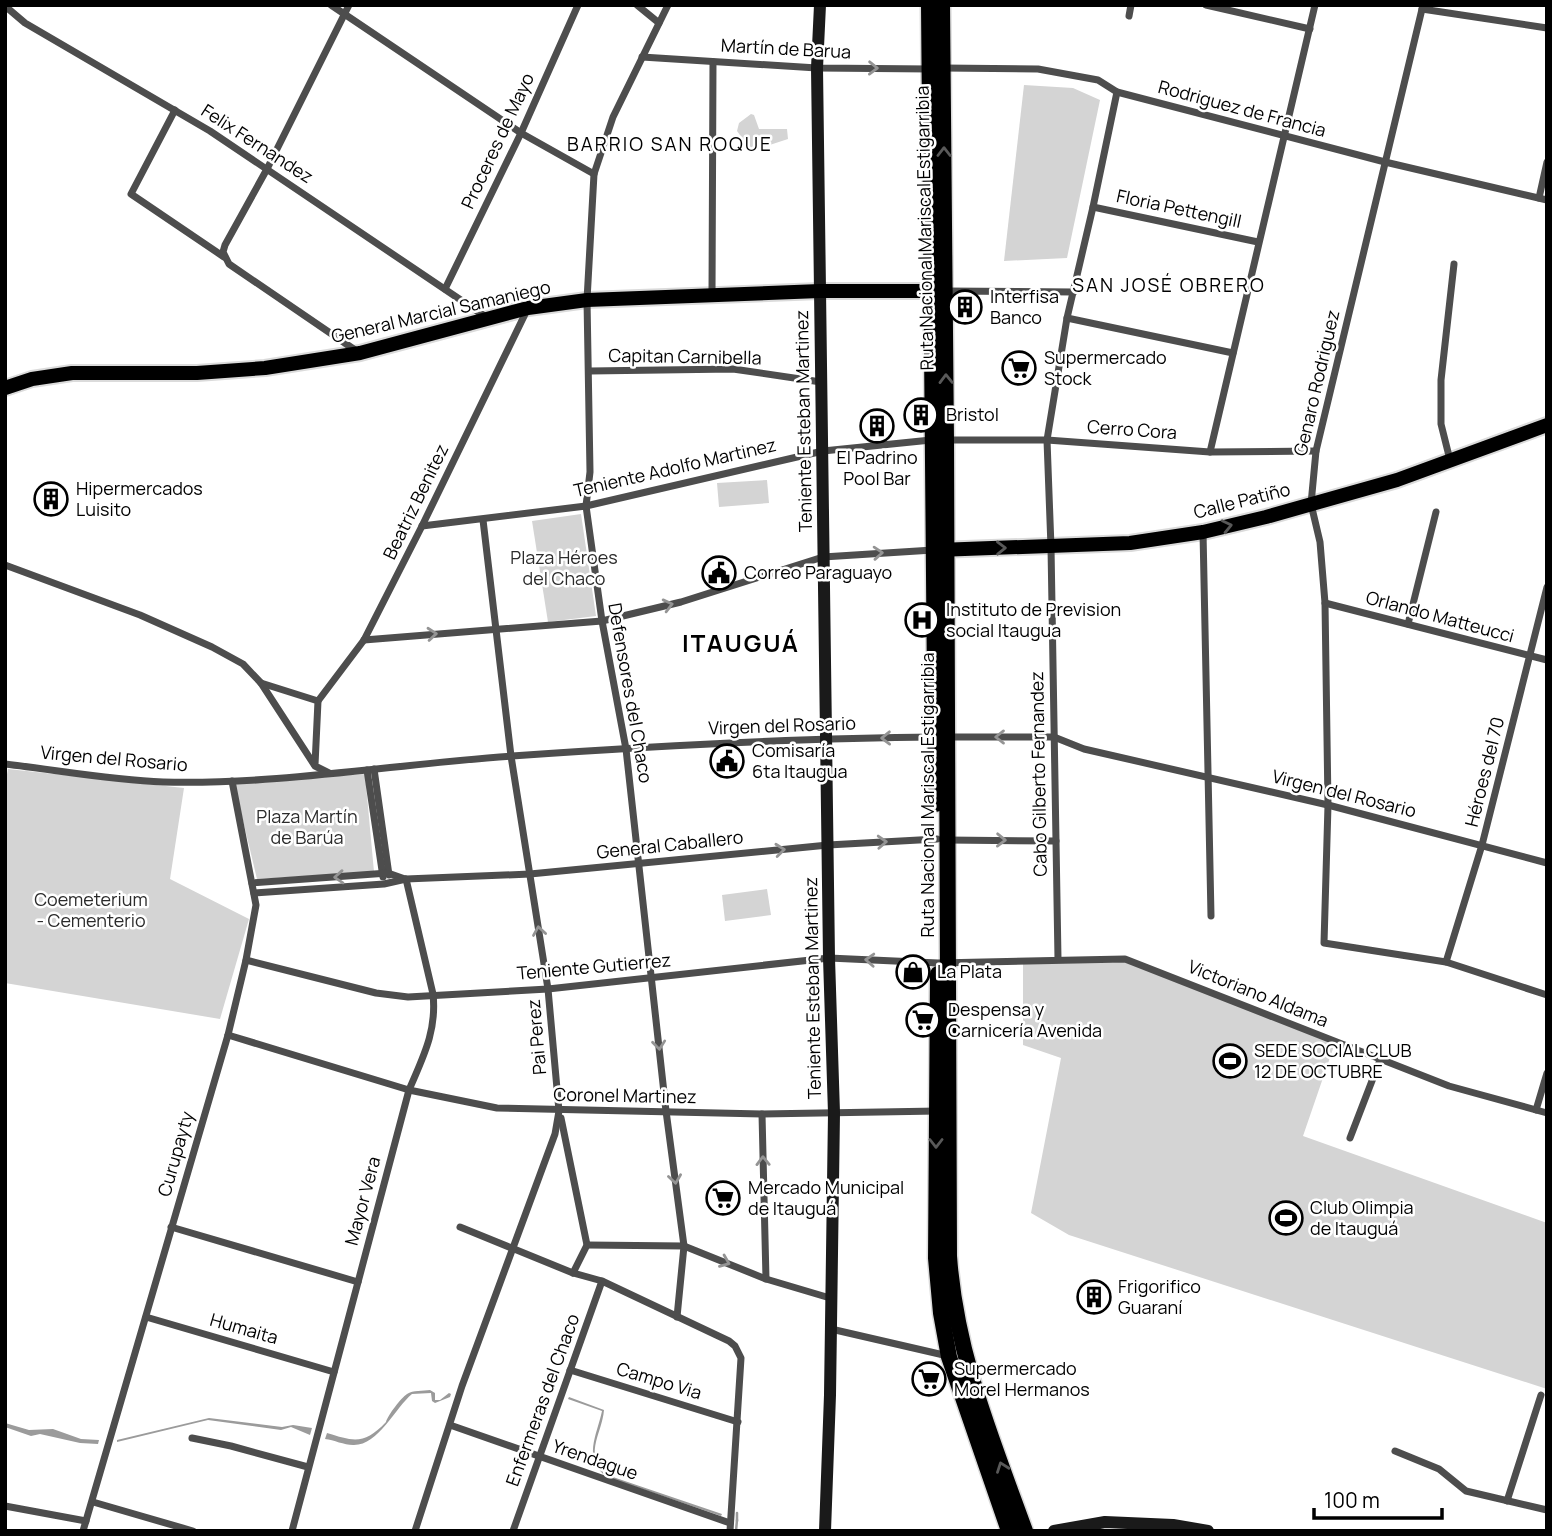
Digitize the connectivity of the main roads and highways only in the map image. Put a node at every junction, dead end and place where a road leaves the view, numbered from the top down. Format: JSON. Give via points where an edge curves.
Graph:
{"nodes":[{"id":1,"x":929,"y":5,"type":"edge"},
{"id":2,"x":942,"y":5,"type":"edge"},
{"id":3,"x":936,"y":69,"type":"junction"},
{"id":4,"x":937,"y":291,"type":"junction"},
{"id":5,"x":5,"y":388,"type":"edge"},
{"id":6,"x":1547,"y":425,"type":"edge"},
{"id":7,"x":939,"y":549,"type":"junction"},
{"id":8,"x":942,"y":1110,"type":"junction"},
{"id":9,"x":1009,"y":1531,"type":"edge"},
{"id":10,"x":1025,"y":1531,"type":"edge"}],
"edges":[{"from":1,"to":3,"type":"highway","name":"Ruta Nacional Mariscal Estigarribia"},
{"from":2,"to":3,"type":"highway","name":"Ruta Nacional Mariscal Estigarribia"},
{"from":3,"to":4,"type":"highway","name":"Ruta Nacional Mariscal Estigarribia"},
{"from":4,"to":5,"type":"main road","name":"General Marcial Samaniego","via":[[587,300],[528,308],[360,353],[265,368],[72,373]]},
{"from":4,"to":7,"type":"highway","name":"Ruta Nacional Mariscal Estigarribia"},
{"from":7,"to":6,"type":"main road","name":"Calle Patiño","one_way":true,"via":[[1130,543],[1203,531],[1397,480]]},
{"from":7,"to":8,"type":"highway","name":"Ruta Nacional Mariscal Estigarribia"},
{"from":8,"to":9,"type":"highway","name":"Ruta Nacional Mariscal Estigarribia","one_way":true,"via":[[936,1258],[941,1313],[949,1357]]},
{"from":10,"to":8,"type":"highway","name":"Ruta Nacional Mariscal Estigarribia","one_way":true,"via":[[974,1391],[955,1316]]}]}
